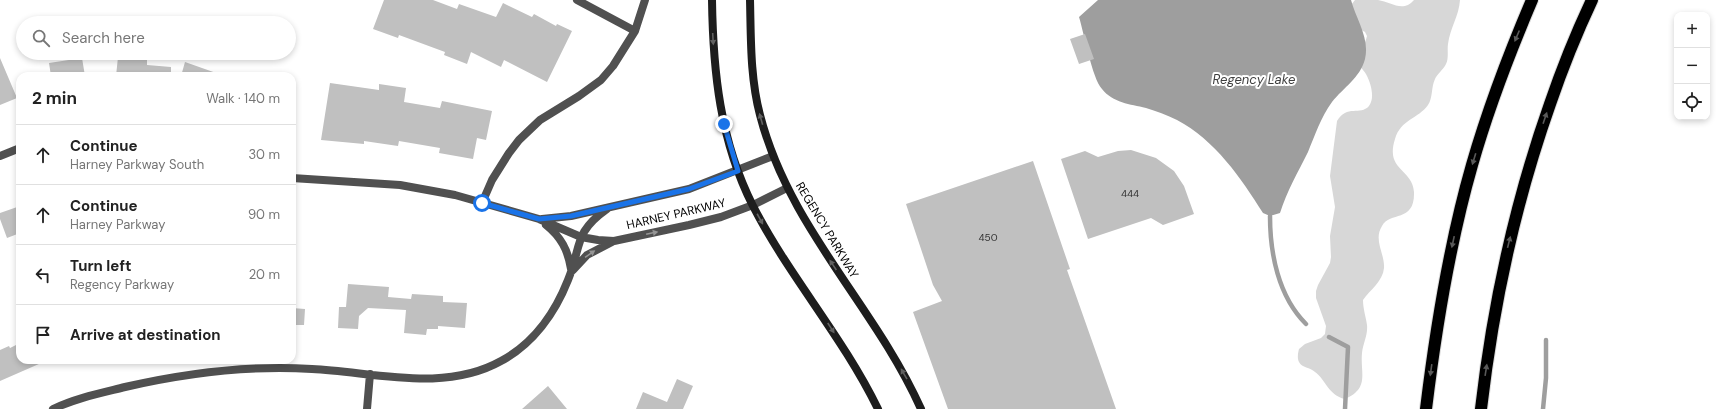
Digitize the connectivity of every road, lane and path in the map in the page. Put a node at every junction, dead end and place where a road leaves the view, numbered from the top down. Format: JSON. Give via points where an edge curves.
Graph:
{"nodes":[{"id":1,"x":577,"y":0,"type":"edge"},
{"id":2,"x":645,"y":0,"type":"edge"},
{"id":3,"x":712,"y":0,"type":"edge"},
{"id":4,"x":750,"y":0,"type":"edge"},
{"id":5,"x":1532,"y":0,"type":"edge"},
{"id":6,"x":1592,"y":0,"type":"edge"},
{"id":7,"x":634,"y":31,"type":"junction"},
{"id":8,"x":16,"y":150,"type":"edge"},
{"id":9,"x":0,"y":156,"type":"edge"},
{"id":10,"x":773,"y":156,"type":"junction"},
{"id":11,"x":738,"y":171,"type":"junction"},
{"id":12,"x":296,"y":179,"type":"edge"},
{"id":13,"x":787,"y":188,"type":"junction"},
{"id":14,"x":482,"y":203,"type":"junction"},
{"id":15,"x":753,"y":205,"type":"junction"},
{"id":16,"x":607,"y":209,"type":"junction"},
{"id":17,"x":539,"y":219,"type":"junction"},
{"id":18,"x":580,"y":237,"type":"junction"},
{"id":19,"x":614,"y":241,"type":"junction"},
{"id":20,"x":571,"y":272,"type":"junction"},
{"id":21,"x":370,"y":374,"type":"junction"},
{"id":22,"x":53,"y":409,"type":"edge"},
{"id":23,"x":367,"y":409,"type":"edge"},
{"id":24,"x":878,"y":409,"type":"edge"},
{"id":25,"x":921,"y":409,"type":"edge"},
{"id":26,"x":1426,"y":409,"type":"edge"},
{"id":27,"x":1481,"y":409,"type":"edge"}],
"edges":[{"from":1,"to":7,"type":"street"},
{"from":2,"to":7,"type":"street"},
{"from":3,"to":11,"type":"main road","one_way":true,"via":[[714,60],[719,102]]},
{"from":10,"to":4,"type":"main road","name":"REGENCY PARKWAY","one_way":true,"via":[[756,92],[751,50]]},
{"from":5,"to":26,"type":"highway","one_way":true,"via":[[1508,58],[1472,165],[1445,284]]},
{"from":27,"to":6,"type":"highway","one_way":true,"via":[[1494,313],[1520,199],[1557,84]]},
{"from":7,"to":14,"type":"street","via":[[613,66],[601,80],[540,120],[519,140],[492,180]]},
{"from":8,"to":9,"type":"street"},
{"from":10,"to":11,"type":"street","name":"HARNEY PARKWAY"},
{"from":10,"to":13,"type":"main road","name":"REGENCY PARKWAY"},
{"from":11,"to":15,"type":"main road"},
{"from":11,"to":16,"type":"street","name":"HARNEY PARKWAY","via":[[689,189]]},
{"from":12,"to":14,"type":"street","via":[[400,185],[455,195]]},
{"from":13,"to":15,"type":"street","name":"HARNEY PARKWAY"},
{"from":25,"to":13,"type":"main road","name":"REGENCY PARKWAY","one_way":true,"via":[[896,361],[819,244]]},
{"from":14,"to":17,"type":"street"},
{"from":19,"to":15,"type":"street","name":"HARNEY PARKWAY","one_way":true,"via":[[704,222]]},
{"from":15,"to":24,"type":"main road","one_way":true,"via":[[781,253],[855,366]]},
{"from":16,"to":17,"type":"street","name":"HARNEY PARKWAY"},
{"from":16,"to":18,"type":"street","name":"HARNEY PARKWAY","via":[[588,224]]},
{"from":17,"to":18,"type":"street","name":"HARNEY PARKWAY"},
{"from":17,"to":20,"type":"street","via":[[560,239],[569,258]]},
{"from":18,"to":19,"type":"street","name":"HARNEY PARKWAY"},
{"from":18,"to":20,"type":"street"},
{"from":20,"to":19,"type":"street","name":"HARNEY PARKWAY","one_way":true,"via":[[587,255]]},
{"from":20,"to":21,"type":"street","via":[[562,295],[542,327],[523,346],[501,361],[456,377]]},
{"from":21,"to":22,"type":"street","via":[[312,368],[227,370],[166,378],[98,393]]},
{"from":21,"to":23,"type":"street"}]}
